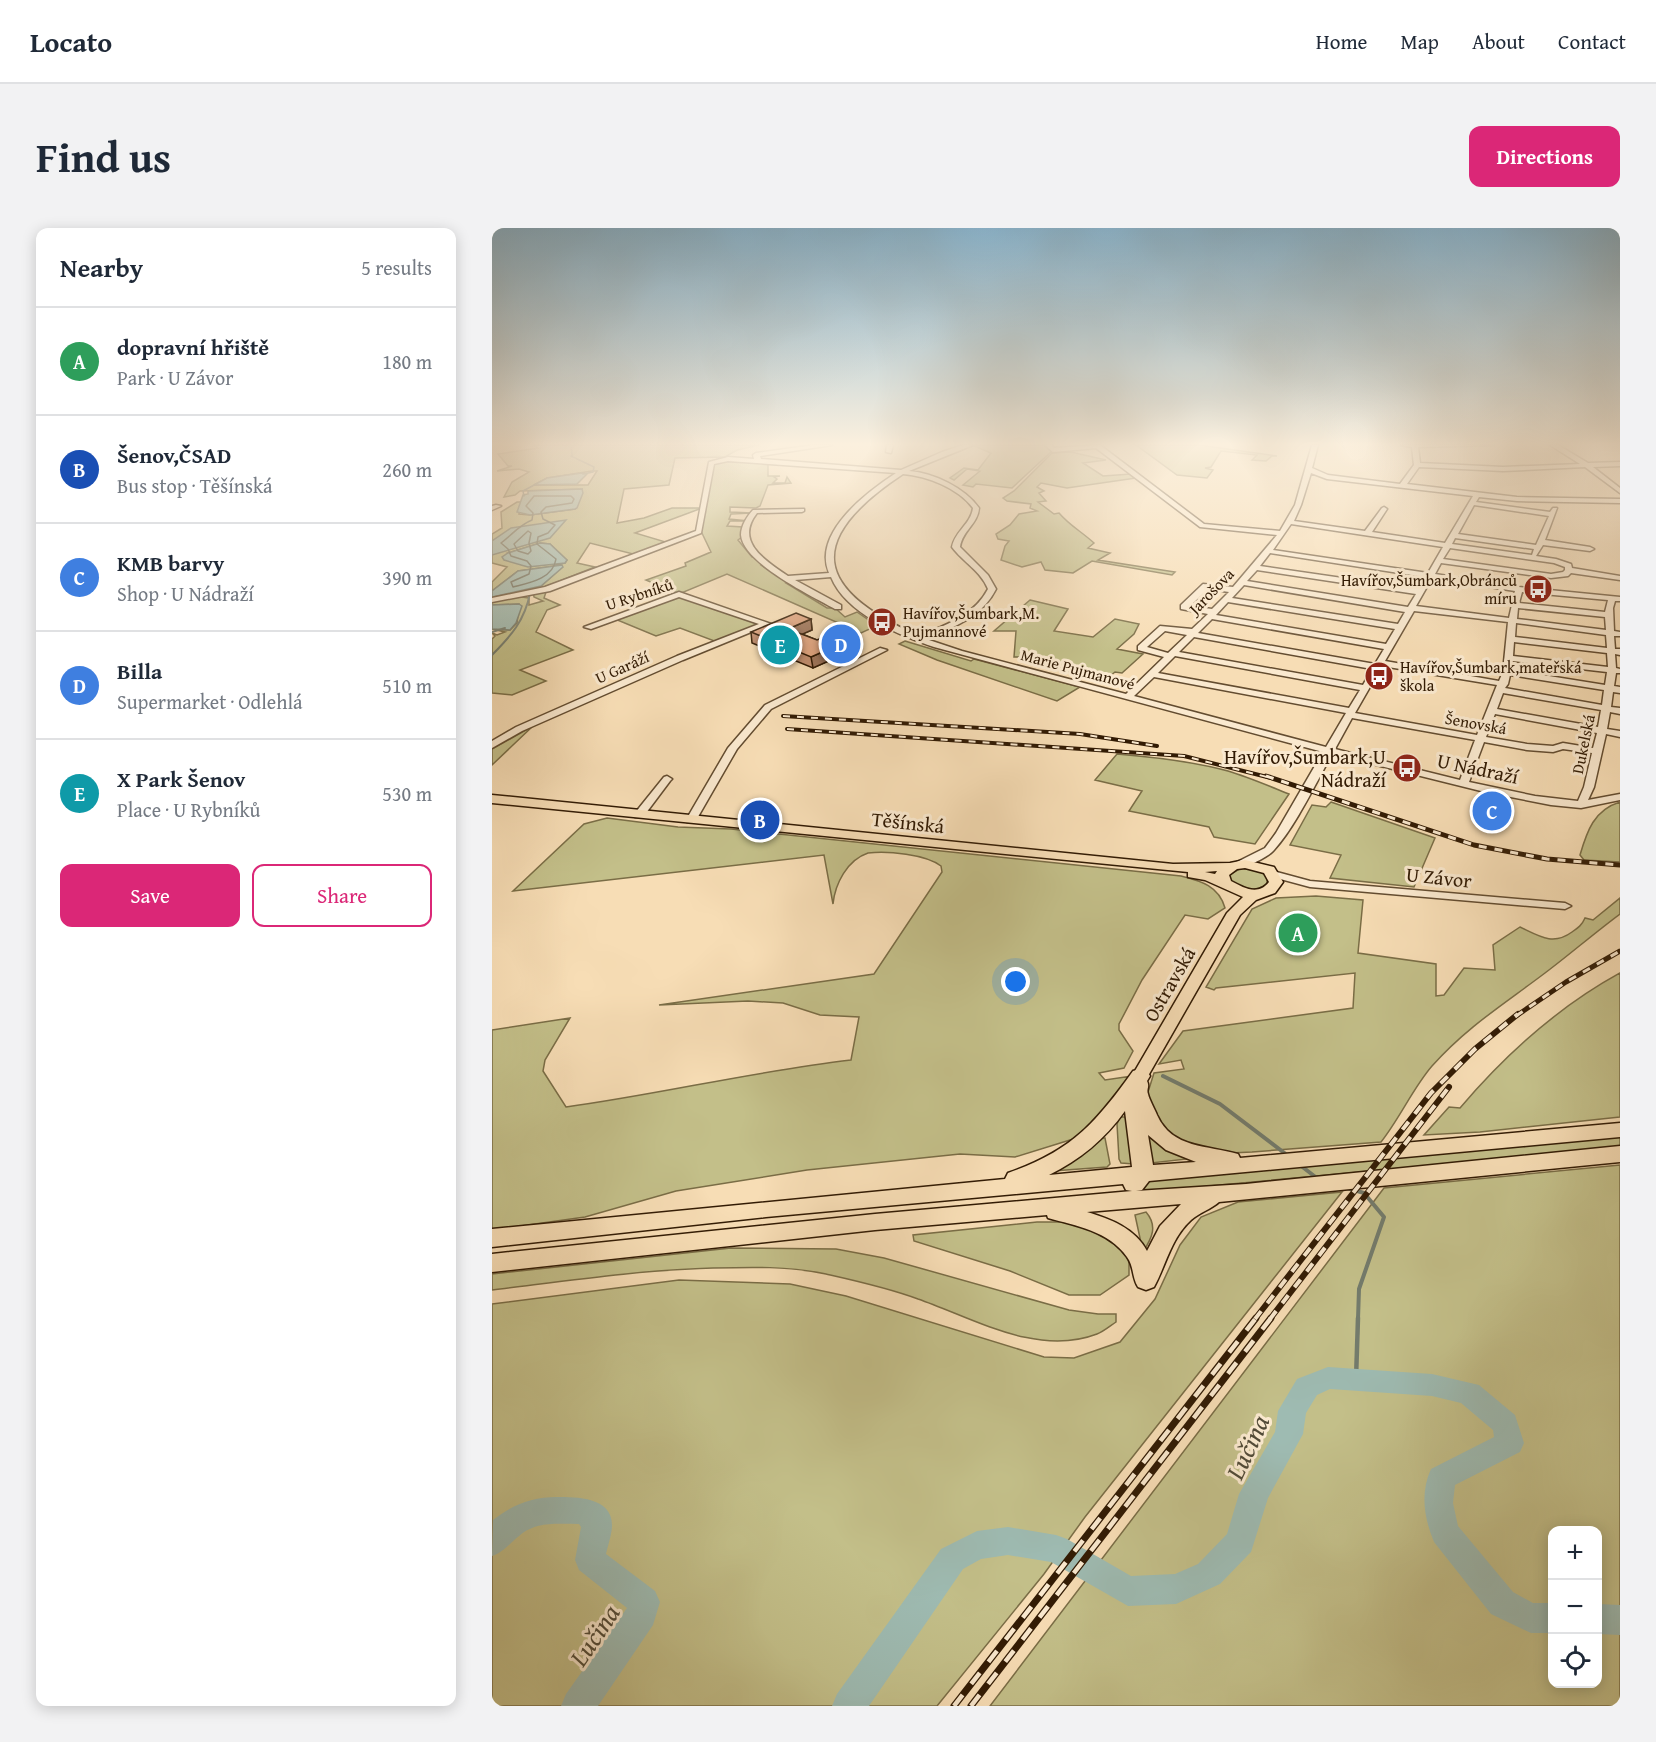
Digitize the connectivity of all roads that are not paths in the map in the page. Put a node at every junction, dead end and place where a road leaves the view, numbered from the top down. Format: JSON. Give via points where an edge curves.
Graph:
{"nodes":[{"id":1,"x":702,"y":514,"type":"edge"},
{"id":2,"x":753,"y":514,"type":"edge"},
{"id":3,"x":850,"y":514,"type":"edge"},
{"id":4,"x":976,"y":514,"type":"edge"},
{"id":5,"x":1186,"y":514,"type":"edge"},
{"id":6,"x":1292,"y":514,"type":"edge"},
{"id":7,"x":1381,"y":514,"type":"edge"},
{"id":8,"x":1464,"y":514,"type":"edge"},
{"id":9,"x":1530,"y":514,"type":"edge"},
{"id":10,"x":1539,"y":514,"type":"edge"},
{"id":11,"x":1552,"y":516,"type":"junction"},
{"id":12,"x":1289,"y":522,"type":"junction"},
{"id":13,"x":1280,"y":533,"type":"junction"},
{"id":14,"x":1367,"y":534,"type":"junction"},
{"id":15,"x":1452,"y":535,"type":"junction"},
{"id":16,"x":1446,"y":545,"type":"junction"},
{"id":17,"x":1539,"y":545,"type":"junction"},
{"id":18,"x":1590,"y":549,"type":"dead end"},
{"id":19,"x":1268,"y":551,"type":"junction"},
{"id":20,"x":1533,"y":558,"type":"junction"},
{"id":21,"x":1438,"y":560,"type":"junction"},
{"id":22,"x":1556,"y":561,"type":"junction"},
{"id":23,"x":1254,"y":567,"type":"junction"},
{"id":24,"x":1569,"y":570,"type":"junction"},
{"id":25,"x":1429,"y":575,"type":"junction"},
{"id":26,"x":833,"y":576,"type":"junction"},
{"id":27,"x":1551,"y":576,"type":"junction"},
{"id":28,"x":789,"y":578,"type":"junction"},
{"id":29,"x":1620,"y":578,"type":"edge"},
{"id":30,"x":1242,"y":582,"type":"junction"},
{"id":31,"x":1519,"y":589,"type":"junction"},
{"id":32,"x":1235,"y":590,"type":"junction"},
{"id":33,"x":1421,"y":592,"type":"junction"},
{"id":34,"x":1226,"y":599,"type":"junction"},
{"id":35,"x":1616,"y":599,"type":"edge"},
{"id":36,"x":492,"y":600,"type":"edge"},
{"id":37,"x":1468,"y":604,"type":"dead end"},
{"id":38,"x":1514,"y":605,"type":"junction"},
{"id":39,"x":838,"y":607,"type":"dead end"},
{"id":40,"x":1411,"y":609,"type":"junction"},
{"id":41,"x":1211,"y":614,"type":"junction"},
{"id":42,"x":1464,"y":616,"type":"junction"},
{"id":43,"x":1613,"y":618,"type":"edge"},
{"id":44,"x":1512,"y":622,"type":"junction"},
{"id":45,"x":767,"y":624,"type":"joint"},
{"id":46,"x":588,"y":627,"type":"dead end"},
{"id":47,"x":1400,"y":627,"type":"junction"},
{"id":48,"x":1192,"y":633,"type":"junction"},
{"id":49,"x":1616,"y":633,"type":"edge"},
{"id":50,"x":920,"y":639,"type":"junction"},
{"id":51,"x":1510,"y":639,"type":"junction"},
{"id":52,"x":1389,"y":647,"type":"junction"},
{"id":53,"x":883,"y":650,"type":"dead end"},
{"id":54,"x":1616,"y":652,"type":"edge"},
{"id":55,"x":1170,"y":654,"type":"junction"},
{"id":56,"x":1509,"y":658,"type":"junction"},
{"id":57,"x":1379,"y":665,"type":"junction"},
{"id":58,"x":1616,"y":671,"type":"edge"},
{"id":59,"x":1507,"y":672,"type":"junction"},
{"id":60,"x":1152,"y":674,"type":"junction"},
{"id":61,"x":1502,"y":687,"type":"junction"},
{"id":62,"x":1365,"y":688,"type":"junction"},
{"id":63,"x":1609,"y":688,"type":"junction"},
{"id":64,"x":1620,"y":690,"type":"edge"},
{"id":65,"x":1127,"y":698,"type":"junction"},
{"id":66,"x":1605,"y":708,"type":"junction"},
{"id":67,"x":1493,"y":711,"type":"junction"},
{"id":68,"x":1620,"y":711,"type":"edge"},
{"id":69,"x":1351,"y":713,"type":"junction"},
{"id":70,"x":1602,"y":730,"type":"junction"},
{"id":71,"x":1620,"y":734,"type":"edge"},
{"id":72,"x":1480,"y":739,"type":"junction"},
{"id":73,"x":492,"y":745,"type":"edge"},
{"id":74,"x":1329,"y":751,"type":"junction"},
{"id":75,"x":1596,"y":751,"type":"junction"},
{"id":76,"x":667,"y":779,"type":"dead end"},
{"id":77,"x":1463,"y":784,"type":"junction"},
{"id":78,"x":1589,"y":787,"type":"junction"},
{"id":79,"x":1620,"y":797,"type":"edge"},
{"id":80,"x":492,"y":799,"type":"edge"},
{"id":81,"x":1581,"y":805,"type":"junction"},
{"id":82,"x":639,"y":815,"type":"junction"},
{"id":83,"x":691,"y":820,"type":"junction"},
{"id":84,"x":1269,"y":850,"type":"junction"},
{"id":85,"x":1236,"y":865,"type":"junction"},
{"id":86,"x":1173,"y":868,"type":"junction"},
{"id":87,"x":1271,"y":872,"type":"junction"},
{"id":88,"x":1310,"y":884,"type":"junction"},
{"id":89,"x":1226,"y":885,"type":"junction"},
{"id":90,"x":1265,"y":891,"type":"junction"},
{"id":91,"x":1565,"y":906,"type":"dead end"},
{"id":92,"x":1234,"y":913,"type":"junction"},
{"id":93,"x":1140,"y":1081,"type":"junction"},
{"id":94,"x":1620,"y":1130,"type":"edge"},
{"id":95,"x":1620,"y":1154,"type":"edge"},
{"id":96,"x":1288,"y":1162,"type":"junction"},
{"id":97,"x":1142,"y":1175,"type":"junction"},
{"id":98,"x":963,"y":1192,"type":"junction"},
{"id":99,"x":1246,"y":1192,"type":"junction"},
{"id":100,"x":1037,"y":1208,"type":"junction"},
{"id":101,"x":492,"y":1238,"type":"edge"},
{"id":102,"x":492,"y":1263,"type":"edge"}],
"edges":[{"from":1,"to":36,"type":"street","via":[[699,532],[547,589]]},
{"from":2,"to":28,"type":"street","via":[[745,537],[752,550],[769,567]]},
{"from":3,"to":26,"type":"street","via":[[829,548]]},
{"from":4,"to":50,"type":"street","via":[[959,534],[956,547],[968,564],[987,576],[992,589],[987,601],[961,620]]},
{"from":5,"to":13,"type":"street","via":[[1202,526]]},
{"from":6,"to":12,"type":"street","name":"Jarošova"},
{"from":7,"to":14,"type":"street"},
{"from":8,"to":15,"type":"street"},
{"from":9,"to":11,"type":"street"},
{"from":10,"to":11,"type":"street"},
{"from":11,"to":17,"type":"street"},
{"from":12,"to":13,"type":"street","name":"Jarošova"},
{"from":12,"to":14,"type":"street"},
{"from":13,"to":19,"type":"street","name":"Jarošova"},
{"from":14,"to":16,"type":"street"},
{"from":15,"to":16,"type":"street"},
{"from":15,"to":17,"type":"street"},
{"from":16,"to":20,"type":"street"},
{"from":16,"to":21,"type":"street"},
{"from":17,"to":18,"type":"street"},
{"from":17,"to":20,"type":"street"},
{"from":19,"to":23,"type":"street","name":"Jarošova"},
{"from":19,"to":25,"type":"street"},
{"from":20,"to":22,"type":"street"},
{"from":21,"to":25,"type":"street"},
{"from":21,"to":27,"type":"street"},
{"from":22,"to":24,"type":"street"},
{"from":22,"to":27,"type":"street","via":[[1540,566]]},
{"from":23,"to":30,"type":"street","name":"Jarošova"},
{"from":23,"to":33,"type":"street"},
{"from":24,"to":27,"type":"street"},
{"from":24,"to":29,"type":"street"},
{"from":25,"to":31,"type":"street"},
{"from":25,"to":33,"type":"street"},
{"from":26,"to":28,"type":"street"},
{"from":26,"to":50,"type":"street","name":"Marie Pujmanové","via":[[841,590],[862,609],[888,626]]},
{"from":28,"to":39,"type":"street"},
{"from":30,"to":32,"type":"street","name":"Jarošova"},
{"from":30,"to":40,"type":"street"},
{"from":31,"to":35,"type":"street"},
{"from":31,"to":38,"type":"street"},
{"from":32,"to":34,"type":"street","name":"Jarošova"},
{"from":32,"to":41,"type":"street","via":[[1206,586],[1184,607]]},
{"from":33,"to":40,"type":"street"},
{"from":34,"to":41,"type":"street","name":"Jarošova"},
{"from":34,"to":47,"type":"street"},
{"from":35,"to":43,"type":"street","name":"Dukelská"},
{"from":37,"to":42,"type":"street"},
{"from":38,"to":43,"type":"street"},
{"from":38,"to":44,"type":"street"},
{"from":40,"to":42,"type":"street"},
{"from":40,"to":47,"type":"street"},
{"from":41,"to":48,"type":"street","name":"Jarošova"},
{"from":41,"to":52,"type":"street"},
{"from":42,"to":44,"type":"street"},
{"from":43,"to":49,"type":"street","name":"Dukelská"},
{"from":44,"to":49,"type":"street"},
{"from":44,"to":51,"type":"street"},
{"from":45,"to":46,"type":"street","name":"U Rybníků","via":[[680,594]]},
{"from":45,"to":73,"type":"street","name":"U Garáží","via":[[648,672],[519,729]]},
{"from":47,"to":52,"type":"street"},
{"from":48,"to":55,"type":"street","name":"Jarošova"},
{"from":48,"to":55,"type":"street","name":"Jarošova","via":[[1163,628],[1141,648]]},
{"from":48,"to":57,"type":"street"},
{"from":49,"to":54,"type":"street","name":"Dukelská"},
{"from":50,"to":65,"type":"street","name":"Marie Pujmanové"},
{"from":51,"to":54,"type":"street"},
{"from":51,"to":56,"type":"street"},
{"from":52,"to":57,"type":"street"},
{"from":53,"to":83,"type":"street","via":[[768,707],[733,748]]},
{"from":54,"to":58,"type":"street","name":"Dukelská"},
{"from":55,"to":60,"type":"street","name":"Jarošova"},
{"from":55,"to":62,"type":"street"},
{"from":56,"to":58,"type":"street"},
{"from":56,"to":59,"type":"street"},
{"from":57,"to":61,"type":"street"},
{"from":57,"to":62,"type":"street"},
{"from":58,"to":63,"type":"street","name":"Dukelská"},
{"from":59,"to":61,"type":"street"},
{"from":59,"to":63,"type":"street","name":"Dukelská"},
{"from":60,"to":65,"type":"street","name":"Jarošova"},
{"from":60,"to":69,"type":"street","name":"Šenovská"},
{"from":61,"to":66,"type":"street"},
{"from":61,"to":67,"type":"street"},
{"from":62,"to":69,"type":"street"},
{"from":63,"to":64,"type":"street"},
{"from":63,"to":66,"type":"street","name":"Dukelská"},
{"from":65,"to":74,"type":"street","name":"Marie Pujmanové"},
{"from":66,"to":68,"type":"street"},
{"from":66,"to":70,"type":"street","name":"Dukelská"},
{"from":67,"to":70,"type":"street"},
{"from":67,"to":72,"type":"street"},
{"from":69,"to":72,"type":"street","name":"Šenovská"},
{"from":69,"to":74,"type":"street"},
{"from":70,"to":71,"type":"street"},
{"from":70,"to":75,"type":"street","name":"Dukelská"},
{"from":72,"to":75,"type":"street","name":"Šenovská","via":[[1527,747],[1563,746]]},
{"from":72,"to":77,"type":"street"},
{"from":74,"to":77,"type":"street","name":"U Nádraží"},
{"from":74,"to":84,"type":"street"},
{"from":75,"to":78,"type":"street","name":"Dukelská"},
{"from":76,"to":82,"type":"street"},
{"from":77,"to":81,"type":"street","name":"U Nádraží"},
{"from":78,"to":79,"type":"street"},
{"from":78,"to":81,"type":"street","name":"Dukelská"},
{"from":79,"to":81,"type":"street","name":"U Nádraží"},
{"from":80,"to":82,"type":"main road","name":"Těšínská"},
{"from":82,"to":83,"type":"main road","name":"Těšínská"},
{"from":83,"to":86,"type":"main road","name":"Těšínská"},
{"from":84,"to":85,"type":"street"},
{"from":84,"to":87,"type":"street"},
{"from":85,"to":86,"type":"main road","name":"Těšínská"},
{"from":85,"to":87,"type":"main road","name":"Těšínská","via":[[1255,865]]},
{"from":85,"to":89,"type":"main road","via":[[1222,874]]},
{"from":86,"to":89,"type":"main road","name":"Těšínská"},
{"from":87,"to":88,"type":"street","name":"U Závor"},
{"from":87,"to":90,"type":"main road","via":[[1276,882]]},
{"from":88,"to":90,"type":"street","name":"U Závor"},
{"from":88,"to":91,"type":"street","name":"U Závor"},
{"from":89,"to":90,"type":"main road","name":"Těšínská","via":[[1244,893]]},
{"from":89,"to":92,"type":"main road"},
{"from":90,"to":92,"type":"main road","name":"Ostravská","via":[[1251,897]]},
{"from":92,"to":93,"type":"main road","name":"Ostravská"},
{"from":93,"to":96,"type":"highway","via":[[1149,1123],[1160,1137],[1177,1148],[1211,1158]]},
{"from":93,"to":97,"type":"highway","via":[[1135,1116]]},
{"from":93,"to":98,"type":"highway","via":[[1098,1130],[1060,1163]]},
{"from":94,"to":96,"type":"highway"},
{"from":95,"to":99,"type":"highway"},
{"from":96,"to":97,"type":"highway"},
{"from":97,"to":98,"type":"highway"},
{"from":97,"to":100,"type":"highway","via":[[1121,1191]]},
{"from":98,"to":101,"type":"highway"},
{"from":99,"to":100,"type":"highway"},
{"from":99,"to":100,"type":"highway","via":[[1209,1199],[1179,1216],[1168,1231],[1146,1281],[1143,1261],[1124,1239],[1093,1221]]},
{"from":100,"to":102,"type":"highway"}]}
